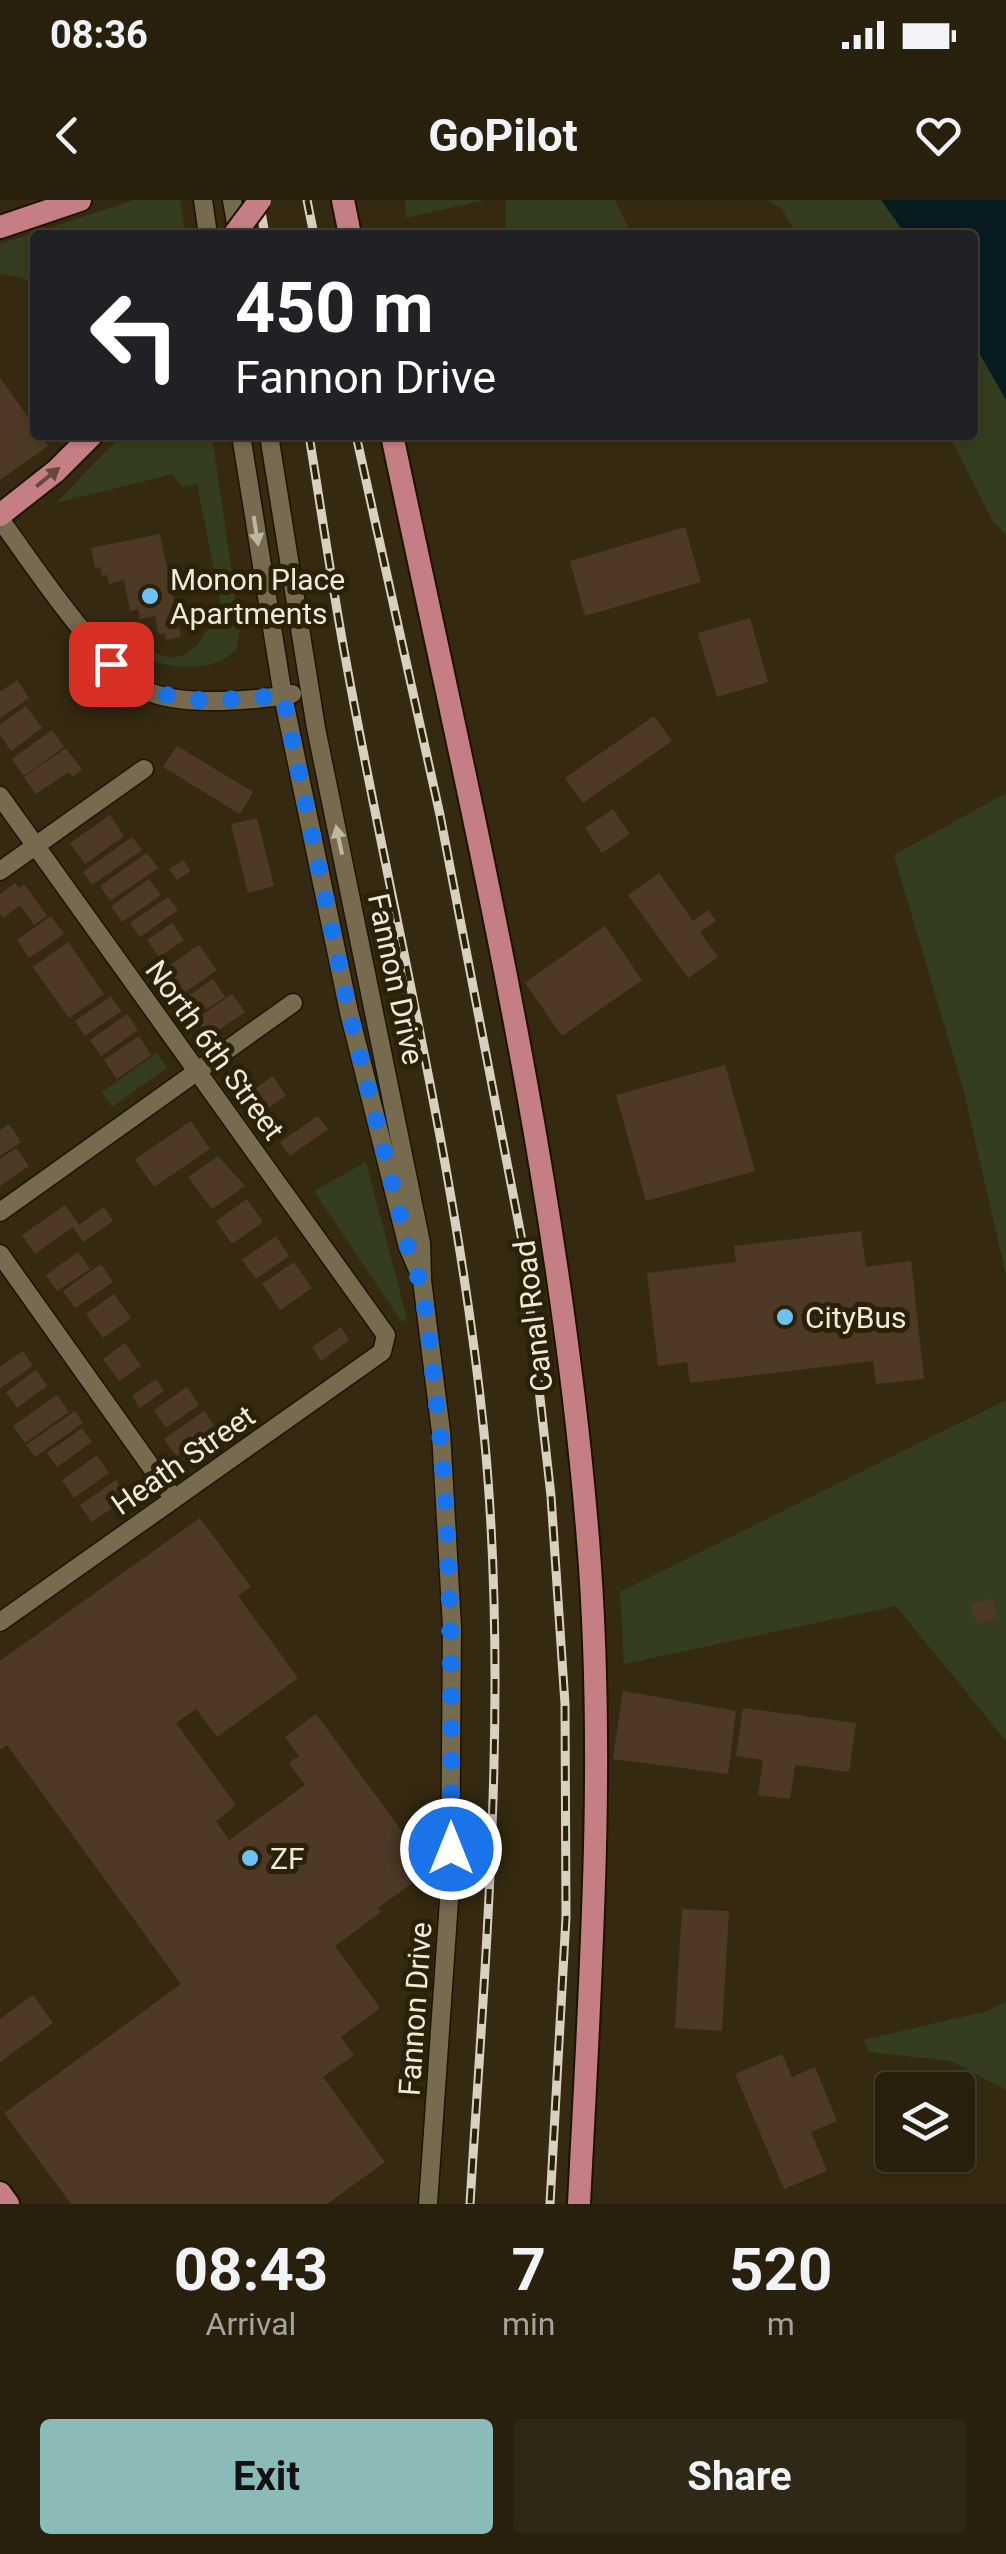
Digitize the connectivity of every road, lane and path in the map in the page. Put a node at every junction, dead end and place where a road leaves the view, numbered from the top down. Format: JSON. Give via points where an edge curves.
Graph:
{"nodes":[{"id":1,"x":80,"y":200,"type":"edge"},
{"id":2,"x":202,"y":200,"type":"edge"},
{"id":3,"x":232,"y":200,"type":"edge"},
{"id":4,"x":260,"y":200,"type":"edge"},
{"id":5,"x":344,"y":201,"type":"edge"},
{"id":6,"x":0,"y":227,"type":"edge"},
{"id":7,"x":207,"y":230,"type":"edge"},
{"id":8,"x":235,"y":230,"type":"edge"},
{"id":9,"x":239,"y":230,"type":"edge"},
{"id":10,"x":349,"y":230,"type":"edge"},
{"id":11,"x":87,"y":440,"type":"edge"},
{"id":12,"x":241,"y":440,"type":"edge"},
{"id":13,"x":270,"y":440,"type":"edge"},
{"id":14,"x":393,"y":440,"type":"edge"},
{"id":15,"x":0,"y":516,"type":"edge"},
{"id":16,"x":309,"y":691,"type":"junction"},
{"id":17,"x":283,"y":696,"type":"junction"},
{"id":18,"x":144,"y":769,"type":"dead end"},
{"id":19,"x":0,"y":796,"type":"edge"},
{"id":20,"x":36,"y":846,"type":"junction"},
{"id":21,"x":0,"y":871,"type":"edge"},
{"id":22,"x":293,"y":1003,"type":"dead end"},
{"id":23,"x":197,"y":1072,"type":"junction"},
{"id":24,"x":0,"y":1212,"type":"edge"},
{"id":25,"x":0,"y":1254,"type":"edge"},
{"id":26,"x":422,"y":1280,"type":"junction"},
{"id":27,"x":386,"y":1335,"type":"joint"},
{"id":28,"x":174,"y":1499,"type":"junction"},
{"id":29,"x":0,"y":1622,"type":"edge"},
{"id":30,"x":0,"y":2193,"type":"edge"},
{"id":31,"x":8,"y":2204,"type":"edge"},
{"id":32,"x":428,"y":2204,"type":"edge"},
{"id":33,"x":579,"y":2204,"type":"edge"}],
"edges":[{"from":1,"to":6,"type":"main road"},
{"from":2,"to":7,"type":"street"},
{"from":3,"to":8,"type":"street"},
{"from":4,"to":9,"type":"main road","bridge":true},
{"from":5,"to":10,"type":"main road"},
{"from":15,"to":11,"type":"main road","one_way":true},
{"from":12,"to":17,"type":"street","name":"Fannon Drive","one_way":true},
{"from":13,"to":16,"type":"street","name":"Fannon Drive"},
{"from":14,"to":33,"type":"main road","name":"Canal Road","via":[[528,1083],[558,1264],[586,1520],[597,1838]]},
{"from":15,"to":17,"type":"street","via":[[92,641],[133,683],[181,700]]},
{"from":16,"to":17,"type":"street"},
{"from":26,"to":16,"type":"street","name":"Fannon Drive","one_way":true,"via":[[421,1243]]},
{"from":17,"to":26,"type":"street","name":"Fannon Drive","via":[[349,1012]]},
{"from":18,"to":20,"type":"street"},
{"from":19,"to":20,"type":"street","name":"North 6th Street"},
{"from":20,"to":21,"type":"street"},
{"from":20,"to":23,"type":"street","name":"North 6th Street"},
{"from":22,"to":23,"type":"street"},
{"from":23,"to":24,"type":"street"},
{"from":23,"to":27,"type":"street","name":"North 6th Street"},
{"from":25,"to":28,"type":"street"},
{"from":26,"to":32,"type":"street","name":"Fannon Drive","via":[[452,1627],[450,1886]]},
{"from":27,"to":28,"type":"street","name":"Heath Street","via":[[382,1352]]},
{"from":28,"to":29,"type":"street","name":"Heath Street"},
{"from":30,"to":31,"type":"main road"}]}
